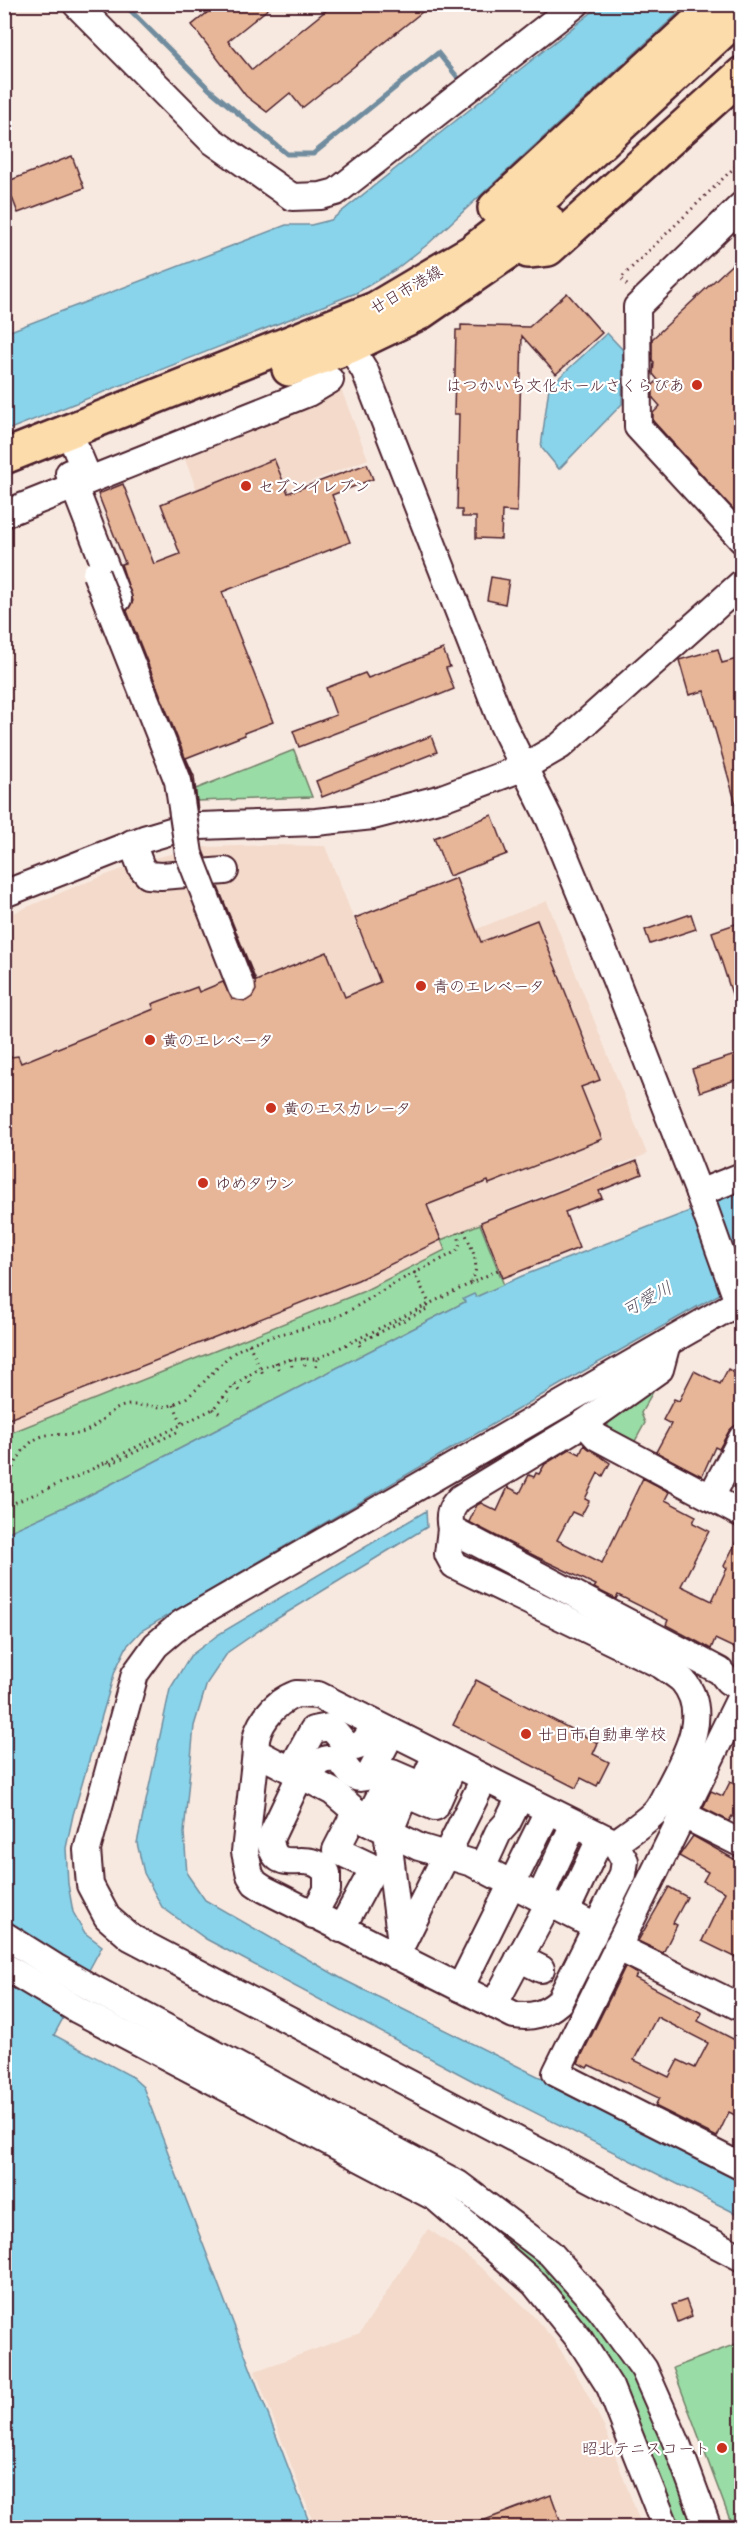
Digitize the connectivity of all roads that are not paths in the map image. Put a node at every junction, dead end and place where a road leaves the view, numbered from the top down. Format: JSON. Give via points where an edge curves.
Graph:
{"nodes":[{"id":1,"x":76,"y":4,"type":"edge"},
{"id":2,"x":576,"y":4,"type":"edge"},
{"id":3,"x":717,"y":4,"type":"edge"},
{"id":4,"x":741,"y":13,"type":"edge"},
{"id":5,"x":741,"y":44,"type":"edge"},
{"id":6,"x":741,"y":76,"type":"edge"},
{"id":7,"x":741,"y":205,"type":"edge"},
{"id":8,"x":508,"y":252,"type":"junction"},
{"id":9,"x":409,"y":287,"type":"junction"},
{"id":10,"x":343,"y":336,"type":"junction"},
{"id":11,"x":330,"y":380,"type":"dead end"},
{"id":12,"x":4,"y":457,"type":"edge"},
{"id":13,"x":71,"y":470,"type":"junction"},
{"id":14,"x":4,"y":481,"type":"edge"},
{"id":15,"x":4,"y":514,"type":"edge"},
{"id":16,"x":741,"y":540,"type":"edge"},
{"id":17,"x":741,"y":583,"type":"edge"},
{"id":18,"x":522,"y":768,"type":"junction"},
{"id":19,"x":132,"y":843,"type":"junction"},
{"id":20,"x":225,"y":871,"type":"dead end"},
{"id":21,"x":4,"y":894,"type":"edge"},
{"id":22,"x":246,"y":985,"type":"dead end"},
{"id":23,"x":741,"y":1176,"type":"edge"},
{"id":24,"x":701,"y":1198,"type":"junction"},
{"id":25,"x":738,"y":1298,"type":"edge"},
{"id":26,"x":667,"y":1343,"type":"junction"},
{"id":27,"x":584,"y":1423,"type":"junction"},
{"id":28,"x":741,"y":1438,"type":"edge"},
{"id":29,"x":711,"y":1497,"type":"junction"},
{"id":30,"x":741,"y":1514,"type":"edge"},
{"id":31,"x":451,"y":1529,"type":"junction"},
{"id":32,"x":741,"y":1692,"type":"edge"},
{"id":33,"x":383,"y":1728,"type":"junction"},
{"id":34,"x":256,"y":1752,"type":"junction"},
{"id":35,"x":445,"y":1759,"type":"junction"},
{"id":36,"x":300,"y":1775,"type":"junction"},
{"id":37,"x":484,"y":1779,"type":"junction"},
{"id":38,"x":520,"y":1797,"type":"junction"},
{"id":39,"x":548,"y":1811,"type":"junction"},
{"id":40,"x":682,"y":1814,"type":"junction"},
{"id":41,"x":375,"y":1824,"type":"junction"},
{"id":42,"x":574,"y":1824,"type":"junction"},
{"id":43,"x":608,"y":1840,"type":"junction"},
{"id":44,"x":741,"y":1844,"type":"edge"},
{"id":45,"x":446,"y":1854,"type":"junction"},
{"id":46,"x":482,"y":1868,"type":"junction"},
{"id":47,"x":512,"y":1883,"type":"junction"},
{"id":48,"x":552,"y":1904,"type":"junction"},
{"id":49,"x":313,"y":1915,"type":"junction"},
{"id":50,"x":341,"y":1929,"type":"junction"},
{"id":51,"x":4,"y":1935,"type":"edge"},
{"id":52,"x":593,"y":1935,"type":"junction"},
{"id":53,"x":617,"y":1947,"type":"junction"},
{"id":54,"x":399,"y":1950,"type":"junction"},
{"id":55,"x":4,"y":1966,"type":"edge"},
{"id":56,"x":460,"y":1988,"type":"junction"},
{"id":57,"x":494,"y":2005,"type":"junction"},
{"id":58,"x":741,"y":2008,"type":"edge"},
{"id":59,"x":741,"y":2167,"type":"edge"},
{"id":60,"x":741,"y":2258,"type":"edge"},
{"id":61,"x":666,"y":2528,"type":"edge"},
{"id":62,"x":708,"y":2528,"type":"edge"}],
"edges":[{"from":1,"to":2,"type":"street","via":[[211,140],[292,197],[336,192]]},
{"from":3,"to":9,"type":"main road"},
{"from":4,"to":9,"type":"main road","name":"廿日市港線","via":[[548,192],[473,251]]},
{"from":5,"to":8,"type":"main road","name":"廿日市港線"},
{"from":6,"to":8,"type":"main road","via":[[548,249]]},
{"from":7,"to":16,"type":"street","via":[[637,307],[638,427]]},
{"from":8,"to":10,"type":"main road","name":"廿日市港線","via":[[421,312]]},
{"from":9,"to":10,"type":"main road","name":"廿日市港線"},
{"from":10,"to":13,"type":"main road","name":"廿日市港線"},
{"from":10,"to":18,"type":"street","via":[[365,371]]},
{"from":11,"to":13,"type":"street","via":[[308,393]]},
{"from":12,"to":13,"type":"main road","name":"廿日市港線"},
{"from":13,"to":14,"type":"main road","name":"廿日市港線"},
{"from":13,"to":15,"type":"street"},
{"from":13,"to":22,"type":"street","bridge":true,"via":[[102,572],[178,782],[189,854]]},
{"from":17,"to":18,"type":"street","via":[[560,746]]},
{"from":18,"to":19,"type":"street","via":[[442,798],[373,816],[200,826]]},
{"from":18,"to":24,"type":"street","via":[[550,820]]},
{"from":19,"to":20,"type":"street","via":[[148,875]]},
{"from":19,"to":21,"type":"street"},
{"from":23,"to":24,"type":"street"},
{"from":24,"to":25,"type":"street"},
{"from":25,"to":26,"type":"street"},
{"from":26,"to":27,"type":"street","via":[[660,1369]]},
{"from":26,"to":60,"type":"street","via":[[182,1623],[156,1645],[135,1674],[87,1850],[90,1885],[107,1917],[130,1937]]},
{"from":27,"to":29,"type":"street","via":[[597,1437]]},
{"from":27,"to":31,"type":"street","via":[[460,1498],[451,1507]]},
{"from":28,"to":29,"type":"street"},
{"from":29,"to":30,"type":"street"},
{"from":31,"to":32,"type":"street","via":[[720,1671]]},
{"from":31,"to":43,"type":"street","via":[[448,1554],[454,1565],[661,1665],[682,1681],[691,1695],[696,1720],[692,1742],[657,1810],[637,1827]]},
{"from":32,"to":40,"type":"street"},
{"from":33,"to":34,"type":"street","via":[[318,1695],[296,1694],[269,1712],[254,1742]]},
{"from":33,"to":35,"type":"street"},
{"from":33,"to":36,"type":"street","via":[[358,1746],[344,1743],[329,1727],[312,1730]]},
{"from":34,"to":36,"type":"street"},
{"from":34,"to":49,"type":"street","via":[[245,1852],[250,1875],[264,1889]]},
{"from":35,"to":37,"type":"street"},
{"from":35,"to":41,"type":"street","via":[[422,1786],[392,1773]]},
{"from":36,"to":41,"type":"street","via":[[333,1792]]},
{"from":36,"to":49,"type":"street","via":[[270,1839],[273,1853],[279,1858],[292,1863],[315,1862],[327,1874],[327,1890]]},
{"from":37,"to":38,"type":"street"},
{"from":37,"to":45,"type":"street"},
{"from":38,"to":39,"type":"street"},
{"from":38,"to":46,"type":"street"},
{"from":39,"to":42,"type":"street"},
{"from":39,"to":47,"type":"street"},
{"from":40,"to":44,"type":"street"},
{"from":40,"to":53,"type":"street"},
{"from":41,"to":45,"type":"street","via":[[418,1847]]},
{"from":41,"to":50,"type":"street","via":[[336,1850],[374,1868]]},
{"from":41,"to":54,"type":"street"},
{"from":42,"to":43,"type":"street"},
{"from":42,"to":48,"type":"street"},
{"from":43,"to":48,"type":"street","via":[[593,1869]]},
{"from":43,"to":52,"type":"street","via":[[623,1854],[625,1868]]},
{"from":45,"to":46,"type":"street"},
{"from":45,"to":54,"type":"street"},
{"from":46,"to":47,"type":"street"},
{"from":47,"to":48,"type":"street"},
{"from":47,"to":56,"type":"street"},
{"from":48,"to":52,"type":"street","via":[[590,1924]]},
{"from":48,"to":57,"type":"street","via":[[530,1963]]},
{"from":49,"to":50,"type":"street"},
{"from":50,"to":54,"type":"street"},
{"from":51,"to":62,"type":"street","via":[[90,1987],[458,2184],[550,2253],[601,2310],[644,2369]]},
{"from":52,"to":57,"type":"street","via":[[552,2008],[524,2016]]},
{"from":53,"to":58,"type":"street"},
{"from":53,"to":59,"type":"street","via":[[556,2073]]},
{"from":54,"to":56,"type":"street"},
{"from":55,"to":61,"type":"street","via":[[78,2010],[436,2198],[535,2284],[580,2340],[610,2386]]},
{"from":56,"to":57,"type":"street"}]}
